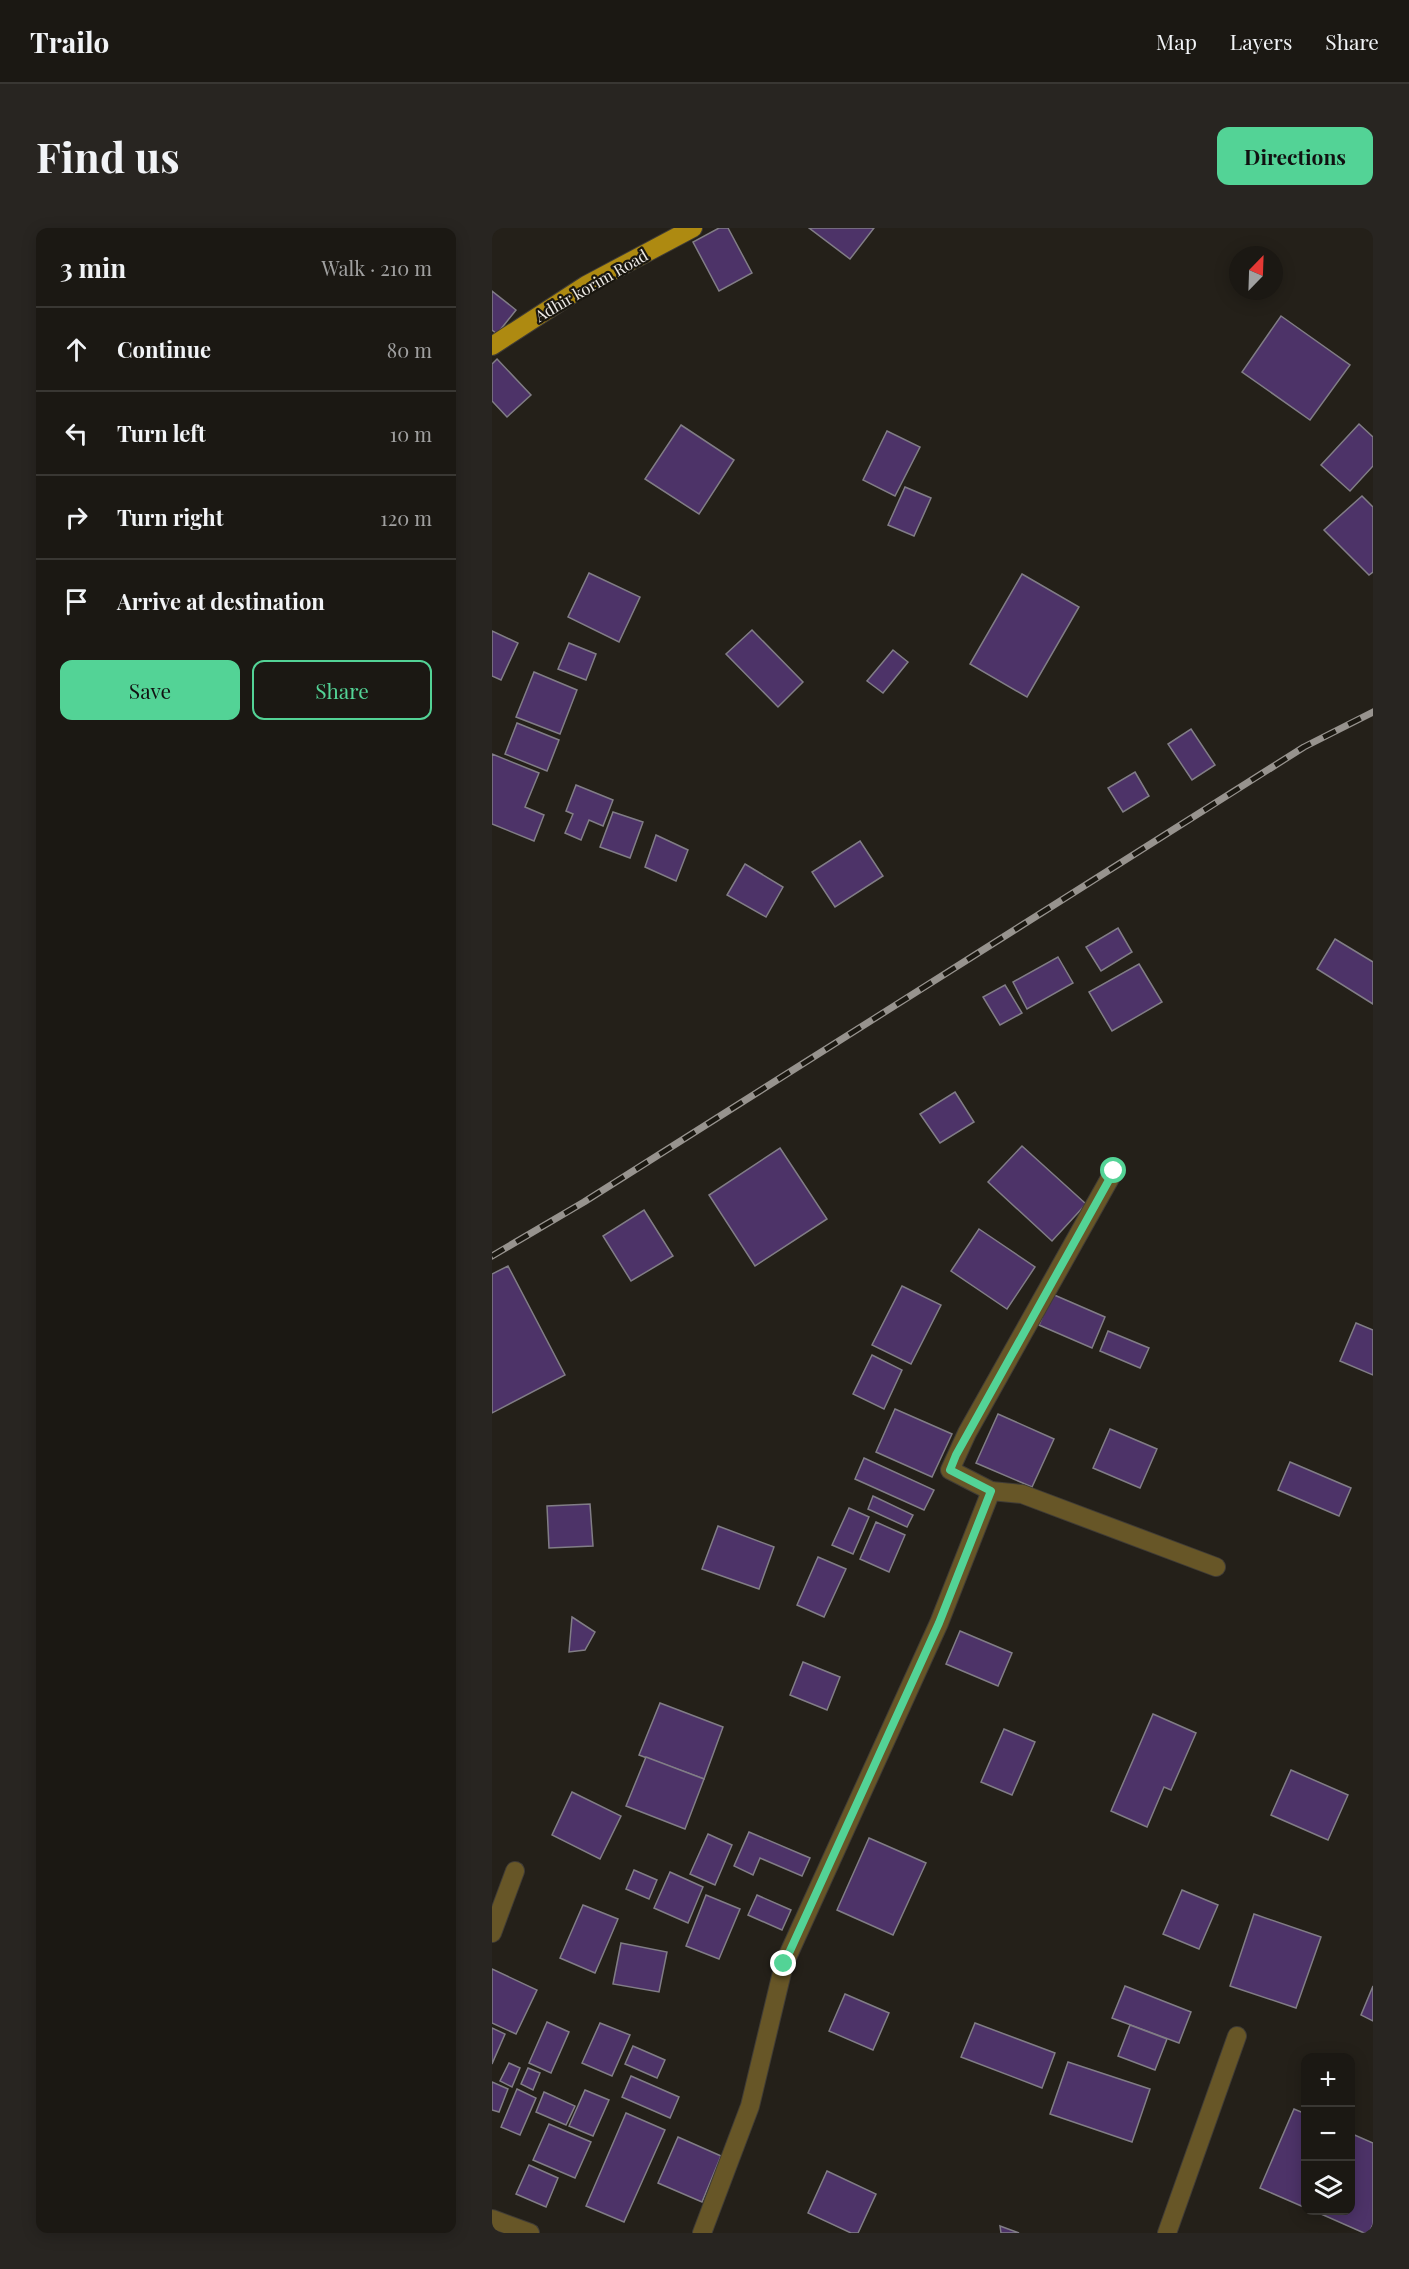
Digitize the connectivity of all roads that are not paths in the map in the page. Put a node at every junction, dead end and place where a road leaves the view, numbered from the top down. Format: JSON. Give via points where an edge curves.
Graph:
{"nodes":[{"id":1,"x":693,"y":228,"type":"edge"},
{"id":2,"x":492,"y":346,"type":"edge"},
{"id":3,"x":1114,"y":1171,"type":"dead end"},
{"id":4,"x":991,"y":1491,"type":"junction"},
{"id":5,"x":1216,"y":1567,"type":"dead end"},
{"id":6,"x":515,"y":1871,"type":"dead end"},
{"id":7,"x":492,"y":1933,"type":"edge"},
{"id":8,"x":1237,"y":2036,"type":"dead end"},
{"id":9,"x":492,"y":2219,"type":"edge"},
{"id":10,"x":530,"y":2233,"type":"edge"},
{"id":11,"x":702,"y":2233,"type":"edge"},
{"id":12,"x":1167,"y":2233,"type":"edge"}],
"edges":[{"from":1,"to":2,"type":"main road","name":"Adhir korim Road","via":[[586,285]]},
{"from":3,"to":4,"type":"street","via":[[950,1470]]},
{"from":4,"to":5,"type":"street","via":[[1022,1494]]},
{"from":4,"to":11,"type":"street","via":[[939,1623],[784,1964],[750,2106]]},
{"from":6,"to":7,"type":"street"},
{"from":8,"to":12,"type":"street"},
{"from":9,"to":10,"type":"street"}]}
